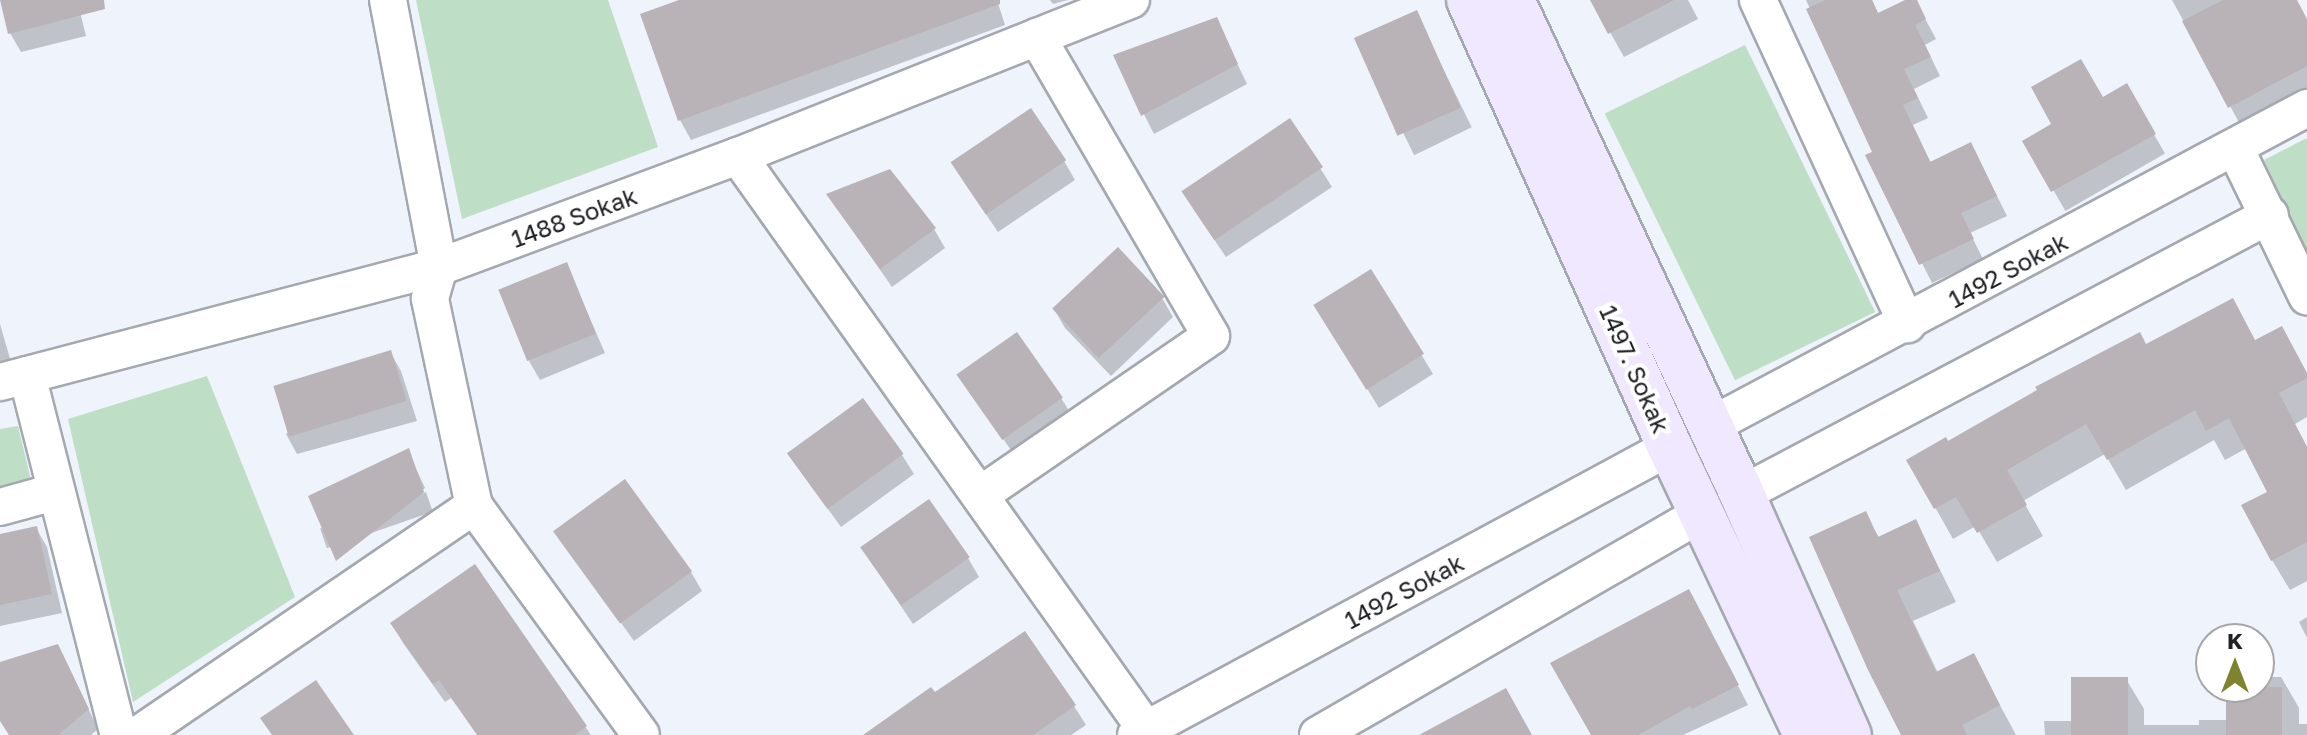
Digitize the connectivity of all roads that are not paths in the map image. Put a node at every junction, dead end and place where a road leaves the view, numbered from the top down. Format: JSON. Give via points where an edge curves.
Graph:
{"nodes":[{"id":1,"x":388,"y":0,"type":"edge"},
{"id":2,"x":1469,"y":0,"type":"edge"},
{"id":3,"x":1512,"y":0,"type":"edge"},
{"id":4,"x":1758,"y":0,"type":"edge"},
{"id":5,"x":1128,"y":1,"type":"edge"},
{"id":6,"x":1037,"y":37,"type":"junction"},
{"id":7,"x":2307,"y":108,"type":"edge"},
{"id":8,"x":2235,"y":148,"type":"junction"},
{"id":9,"x":738,"y":156,"type":"junction"},
{"id":10,"x":2270,"y":215,"type":"junction"},
{"id":11,"x":439,"y":267,"type":"junction"},
{"id":12,"x":2307,"y":296,"type":"edge"},
{"id":13,"x":1907,"y":324,"type":"junction"},
{"id":14,"x":13,"y":378,"type":"edge"},
{"id":15,"x":1689,"y":437,"type":"junction"},
{"id":16,"x":55,"y":492,"type":"junction"},
{"id":17,"x":1742,"y":494,"type":"junction"},
{"id":18,"x":980,"y":495,"type":"junction"},
{"id":19,"x":474,"y":506,"type":"junction"},
{"id":20,"x":0,"y":507,"type":"edge"},
{"id":21,"x":1702,"y":513,"type":"junction"},
{"id":22,"x":1144,"y":733,"type":"edge"},
{"id":23,"x":119,"y":735,"type":"edge"},
{"id":24,"x":138,"y":735,"type":"edge"},
{"id":25,"x":641,"y":735,"type":"edge"},
{"id":26,"x":1318,"y":735,"type":"edge"},
{"id":27,"x":1806,"y":735,"type":"edge"},
{"id":28,"x":1849,"y":735,"type":"edge"}],
"edges":[{"from":1,"to":11,"type":"street"},
{"from":2,"to":15,"type":"street","name":"1497. Sokak"},
{"from":3,"to":15,"type":"street","name":"1497. Sokak"},
{"from":4,"to":13,"type":"street"},
{"from":5,"to":6,"type":"street","name":"1488 Sokak"},
{"from":6,"to":9,"type":"street","name":"1488 Sokak"},
{"from":6,"to":18,"type":"street","via":[[1211,336]]},
{"from":7,"to":8,"type":"street","name":"1492 Sokak"},
{"from":8,"to":10,"type":"street"},
{"from":8,"to":13,"type":"street","name":"1492 Sokak"},
{"from":9,"to":11,"type":"street","name":"1488 Sokak"},
{"from":9,"to":18,"type":"street"},
{"from":10,"to":12,"type":"street"},
{"from":10,"to":17,"type":"street"},
{"from":11,"to":14,"type":"street","name":"1488 Sokak"},
{"from":11,"to":19,"type":"street","via":[[430,299]]},
{"from":13,"to":15,"type":"street","name":"1492 Sokak"},
{"from":14,"to":16,"type":"street"},
{"from":15,"to":17,"type":"street","name":"1497. Sokak"},
{"from":15,"to":21,"type":"street","name":"1497. Sokak"},
{"from":15,"to":22,"type":"street","name":"1492 Sokak"},
{"from":16,"to":20,"type":"street"},
{"from":16,"to":23,"type":"street"},
{"from":17,"to":21,"type":"street"},
{"from":17,"to":28,"type":"street","name":"1497. Sokak"},
{"from":18,"to":22,"type":"street"},
{"from":19,"to":24,"type":"street"},
{"from":19,"to":25,"type":"street"},
{"from":21,"to":26,"type":"street"},
{"from":21,"to":27,"type":"street","name":"1497. Sokak"}]}
